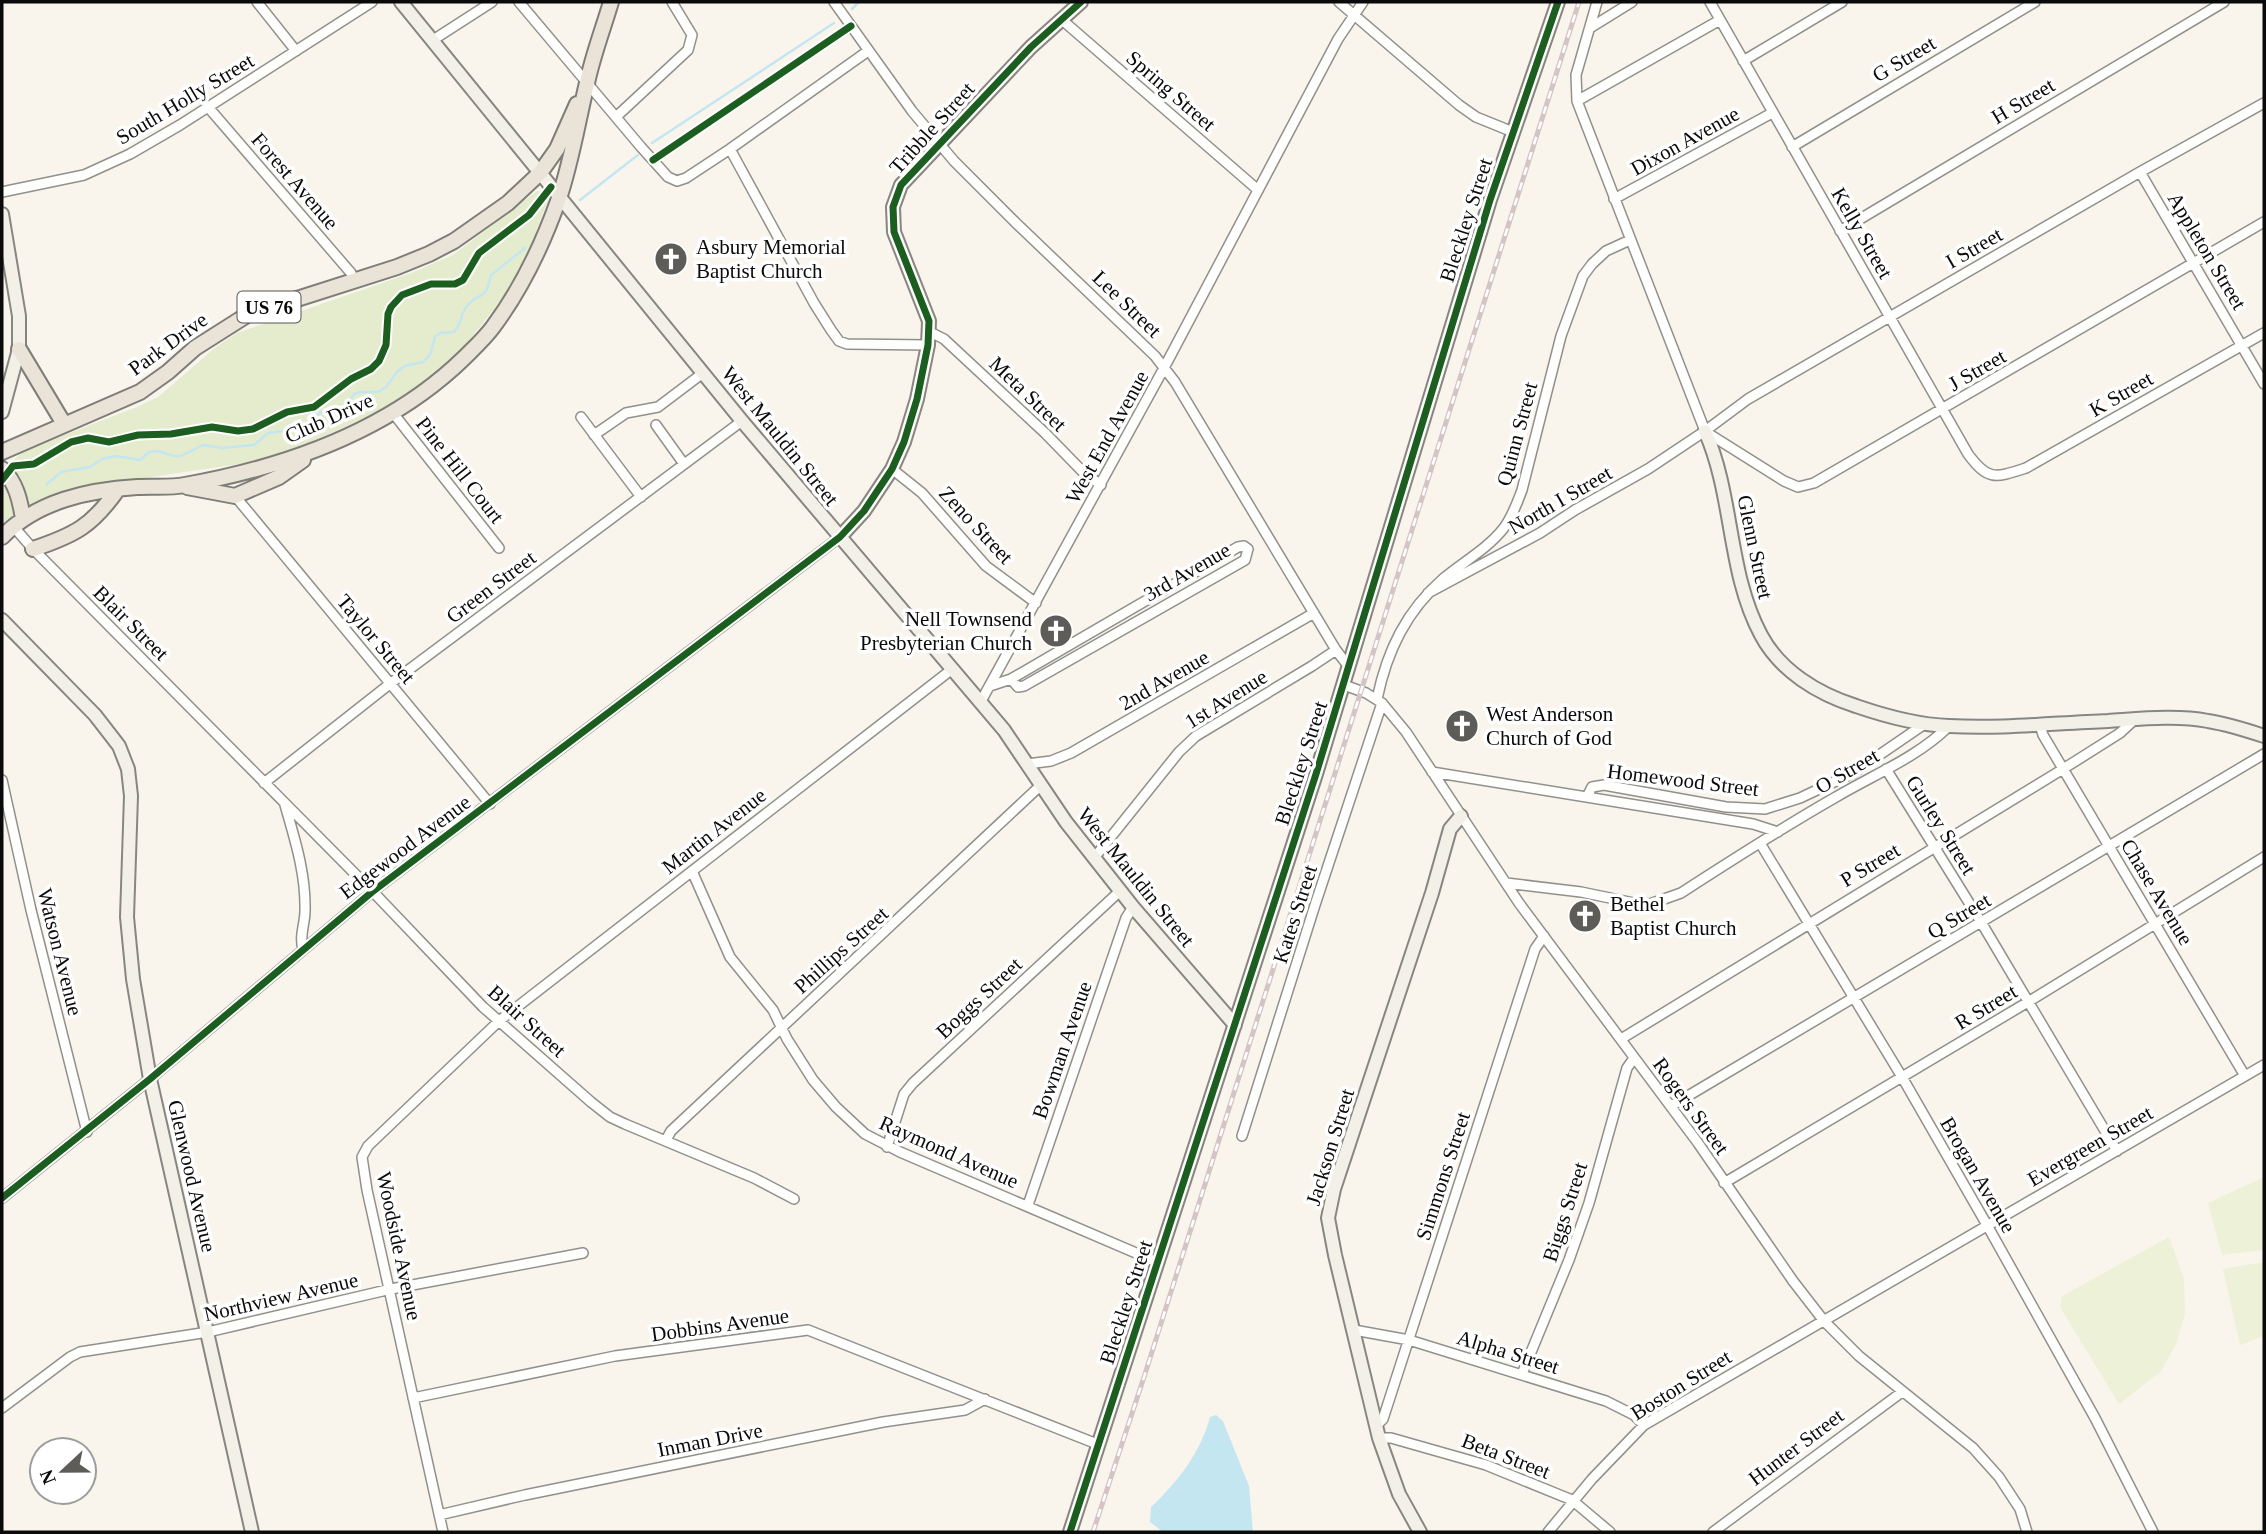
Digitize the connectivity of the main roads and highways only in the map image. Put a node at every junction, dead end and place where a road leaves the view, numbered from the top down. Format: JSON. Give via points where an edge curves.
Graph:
{"nodes":[{"id":1,"x":611,"y":2,"type":"edge"},
{"id":2,"x":587,"y":81,"type":"junction"},
{"id":3,"x":19,"y":349,"type":"road end"},
{"id":4,"x":64,"y":424,"type":"junction"},
{"id":5,"x":315,"y":451,"type":"junction"},
{"id":6,"x":2,"y":452,"type":"edge"},
{"id":7,"x":2,"y":469,"type":"edge"},
{"id":8,"x":182,"y":485,"type":"junction"},
{"id":9,"x":118,"y":489,"type":"junction"},
{"id":10,"x":18,"y":522,"type":"junction"},
{"id":11,"x":2,"y":537,"type":"edge"},
{"id":12,"x":33,"y":549,"type":"road end"}],
"edges":[{"from":1,"to":2,"type":"main road","number":"US 76"},
{"from":2,"to":4,"type":"main road","name":"Park Drive","number":"US 76","via":[[557,149],[540,173],[508,203],[454,241],[429,254],[247,315],[195,348],[140,392]]},
{"from":2,"to":5,"type":"main road","name":"Club Drive","number":"US 76","via":[[559,197],[540,248],[492,329],[444,377],[393,413]]},
{"from":3,"to":4,"type":"main road"},
{"from":4,"to":6,"type":"main road","name":"Park Drive","number":"US 76"},
{"from":5,"to":8,"type":"main road","name":"Club Drive","number":"US 76"},
{"from":5,"to":8,"type":"main road","via":[[279,477],[235,496]]},
{"from":7,"to":10,"type":"main road","via":[[21,501]]},
{"from":8,"to":9,"type":"main road","name":"Club Drive","number":"US 76"},
{"from":9,"to":10,"type":"main road","name":"Club Drive","number":"US 76","via":[[66,498]]},
{"from":9,"to":12,"type":"main road","via":[[85,527]]},
{"from":10,"to":11,"type":"main road","number":"US 76"}]}
